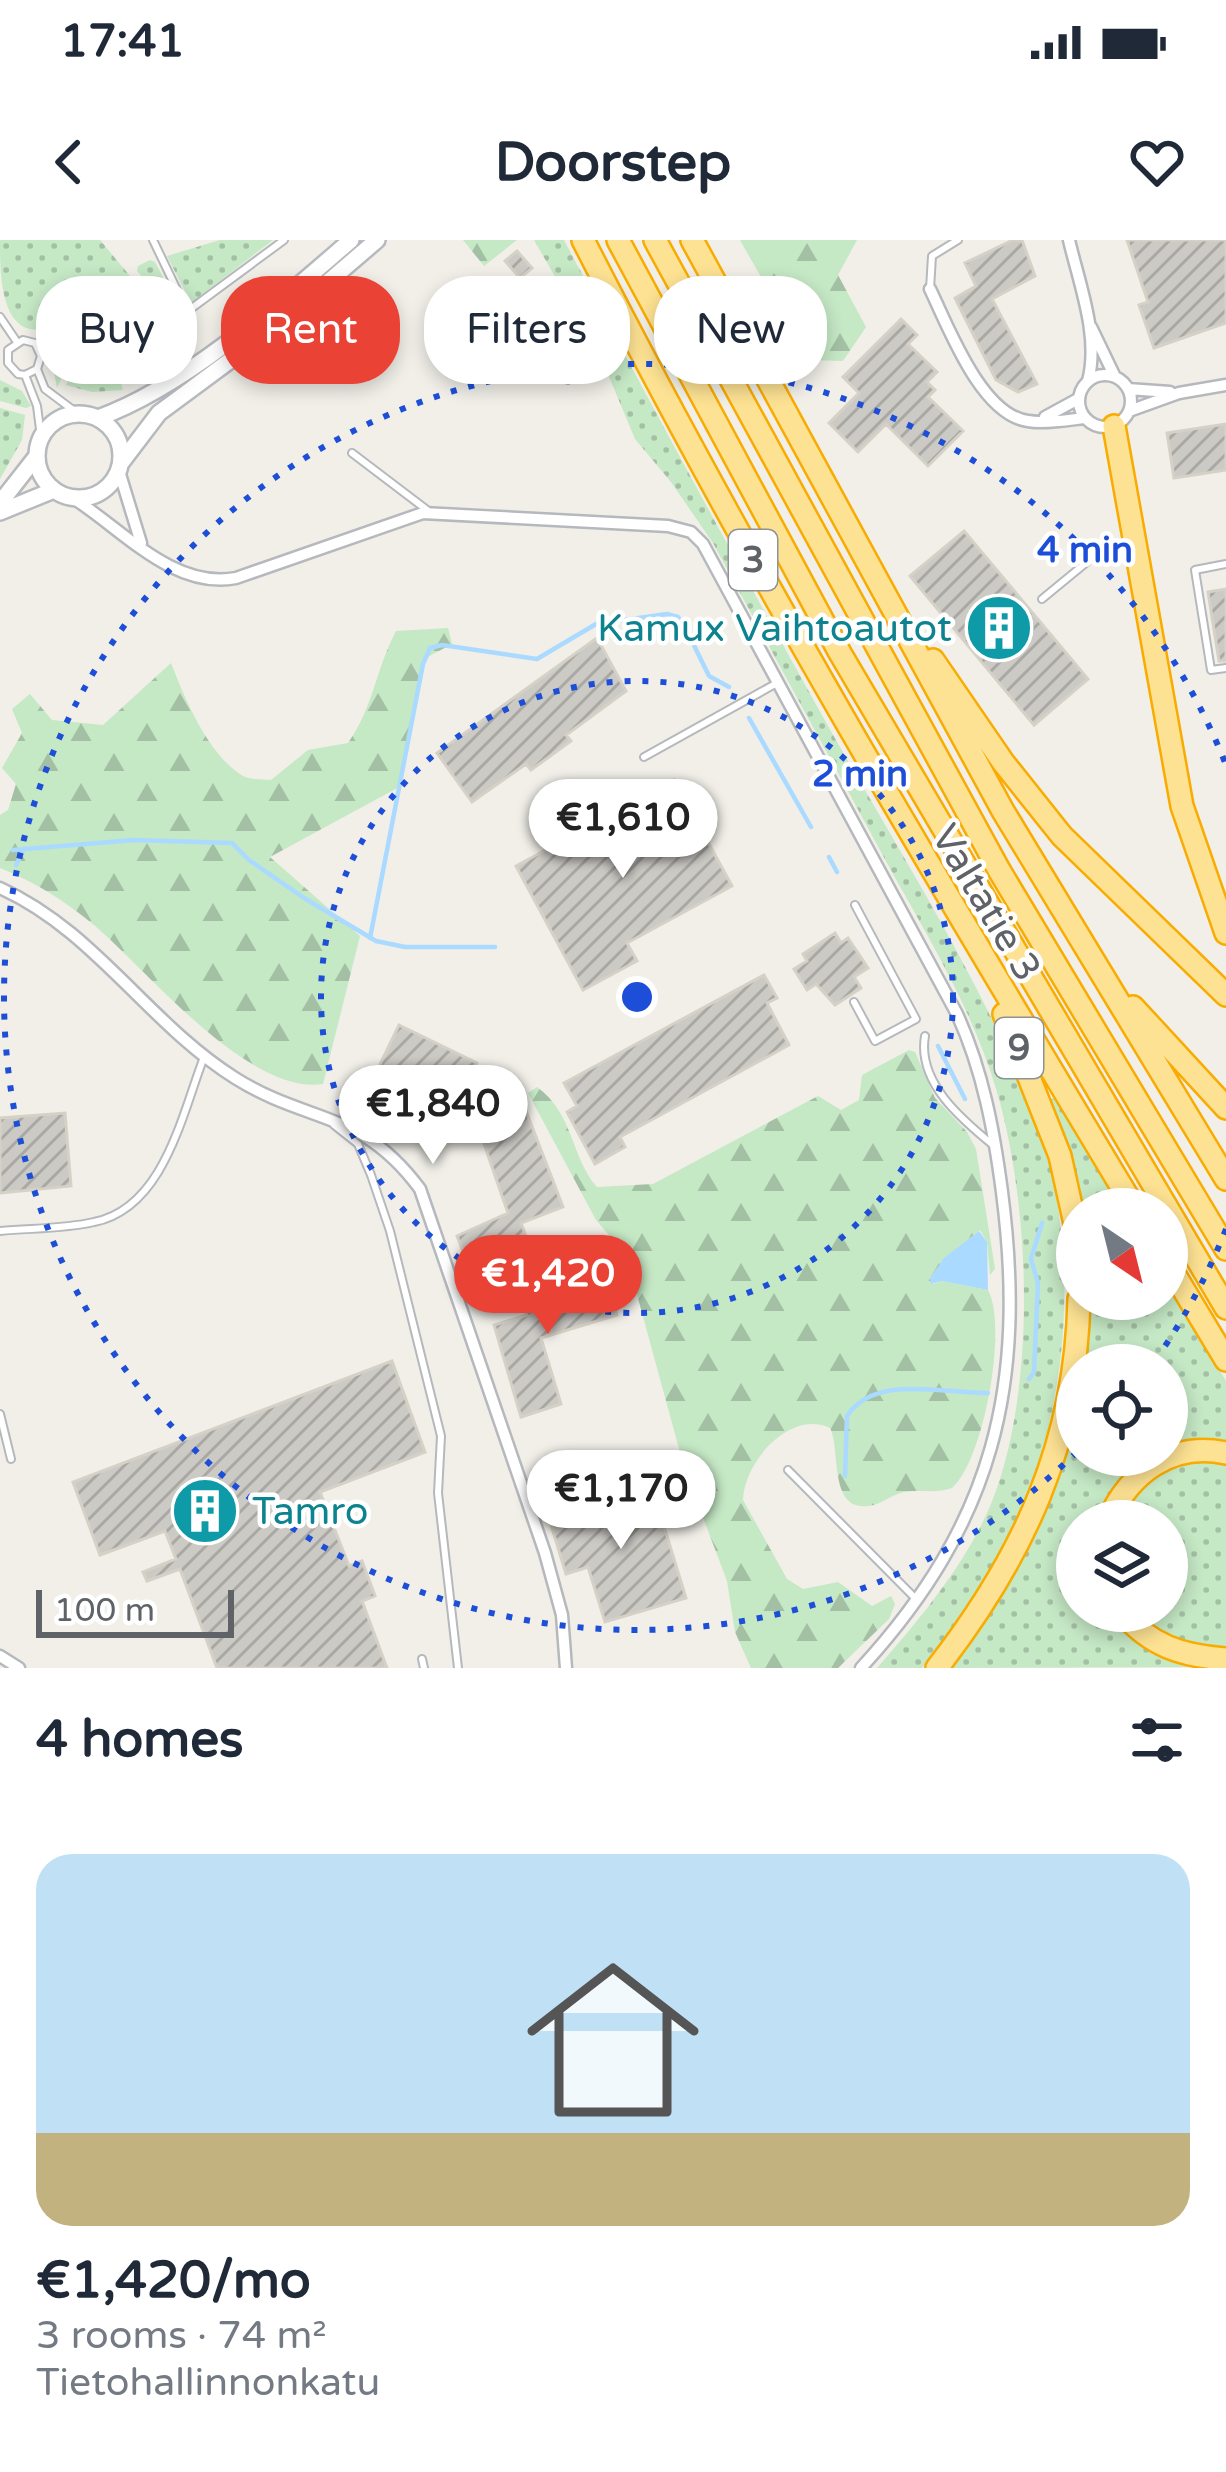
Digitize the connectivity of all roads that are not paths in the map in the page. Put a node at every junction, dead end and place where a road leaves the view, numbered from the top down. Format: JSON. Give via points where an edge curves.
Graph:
{"nodes":[{"id":1,"x":153,"y":240,"type":"edge"},
{"id":2,"x":284,"y":240,"type":"edge"},
{"id":3,"x":351,"y":240,"type":"edge"},
{"id":4,"x":377,"y":240,"type":"edge"},
{"id":5,"x":583,"y":240,"type":"edge"},
{"id":6,"x":618,"y":240,"type":"edge"},
{"id":7,"x":655,"y":240,"type":"edge"},
{"id":8,"x":692,"y":240,"type":"edge"},
{"id":9,"x":958,"y":240,"type":"edge"},
{"id":10,"x":1069,"y":240,"type":"edge"},
{"id":11,"x":169,"y":276,"type":"edge"},
{"id":12,"x":930,"y":290,"type":"joint"},
{"id":13,"x":197,"y":306,"type":"edge"},
{"id":14,"x":0,"y":317,"type":"edge"},
{"id":15,"x":1088,"y":319,"type":"junction"},
{"id":16,"x":17,"y":342,"type":"junction"},
{"id":17,"x":36,"y":345,"type":"edge"},
{"id":18,"x":4,"y":365,"type":"edge"},
{"id":19,"x":36,"y":370,"type":"edge"},
{"id":20,"x":25,"y":375,"type":"junction"},
{"id":21,"x":1115,"y":377,"type":"junction"},
{"id":22,"x":1088,"y":381,"type":"junction"},
{"id":23,"x":43,"y":384,"type":"edge"},
{"id":24,"x":1226,"y":385,"type":"edge"},
{"id":25,"x":1128,"y":389,"type":"junction"},
{"id":26,"x":1179,"y":393,"type":"junction"},
{"id":27,"x":1078,"y":399,"type":"junction"},
{"id":28,"x":77,"y":413,"type":"junction"},
{"id":29,"x":98,"y":418,"type":"junction"},
{"id":30,"x":1084,"y":418,"type":"junction"},
{"id":31,"x":1122,"y":418,"type":"junction"},
{"id":32,"x":1036,"y":421,"type":"junction"},
{"id":33,"x":41,"y":437,"type":"junction"},
{"id":34,"x":352,"y":453,"type":"dead end"},
{"id":35,"x":36,"y":457,"type":"junction"},
{"id":36,"x":120,"y":467,"type":"junction"},
{"id":37,"x":54,"y":490,"type":"junction"},
{"id":38,"x":73,"y":498,"type":"junction"},
{"id":39,"x":0,"y":502,"type":"edge"},
{"id":40,"x":0,"y":512,"type":"edge"},
{"id":41,"x":430,"y":512,"type":"junction"},
{"id":42,"x":142,"y":546,"type":"junction"},
{"id":43,"x":1088,"y":562,"type":"dead end"},
{"id":44,"x":1226,"y":564,"type":"edge"},
{"id":45,"x":1042,"y":599,"type":"dead end"},
{"id":46,"x":898,"y":618,"type":"junction"},
{"id":47,"x":1226,"y":668,"type":"edge"},
{"id":48,"x":777,"y":682,"type":"junction"},
{"id":49,"x":644,"y":758,"type":"dead end"},
{"id":50,"x":934,"y":874,"type":"junction"},
{"id":51,"x":0,"y":888,"type":"edge"},
{"id":52,"x":855,"y":905,"type":"dead end"},
{"id":53,"x":1226,"y":933,"type":"edge"},
{"id":54,"x":1097,"y":964,"type":"junction"},
{"id":55,"x":1226,"y":995,"type":"edge"},
{"id":56,"x":854,"y":1002,"type":"dead end"},
{"id":57,"x":925,"y":1036,"type":"dead end"},
{"id":58,"x":204,"y":1056,"type":"junction"},
{"id":59,"x":1226,"y":1108,"type":"edge"},
{"id":60,"x":322,"y":1116,"type":"junction"},
{"id":61,"x":996,"y":1148,"type":"junction"},
{"id":62,"x":1226,"y":1179,"type":"edge"},
{"id":63,"x":1067,"y":1188,"type":"edge"},
{"id":64,"x":1122,"y":1188,"type":"edge"},
{"id":65,"x":0,"y":1231,"type":"edge"},
{"id":66,"x":1226,"y":1249,"type":"edge"},
{"id":67,"x":1188,"y":1297,"type":"edge"},
{"id":68,"x":1226,"y":1308,"type":"edge"},
{"id":69,"x":1077,"y":1320,"type":"edge"},
{"id":70,"x":1226,"y":1360,"type":"edge"},
{"id":71,"x":0,"y":1414,"type":"edge"},
{"id":72,"x":1226,"y":1453,"type":"edge"},
{"id":73,"x":11,"y":1459,"type":"dead end"},
{"id":74,"x":788,"y":1470,"type":"dead end"},
{"id":75,"x":1118,"y":1500,"type":"edge"},
{"id":76,"x":916,"y":1600,"type":"junction"},
{"id":77,"x":1140,"y":1632,"type":"edge"},
{"id":78,"x":0,"y":1656,"type":"edge"},
{"id":79,"x":1226,"y":1658,"type":"edge"},
{"id":80,"x":19,"y":1668,"type":"edge"},
{"id":81,"x":458,"y":1668,"type":"edge"},
{"id":82,"x":566,"y":1668,"type":"edge"},
{"id":83,"x":861,"y":1668,"type":"edge"},
{"id":84,"x":937,"y":1668,"type":"edge"}],
"edges":[{"from":1,"to":11,"type":"lane"},
{"from":2,"to":13,"type":"lane"},
{"from":3,"to":29,"type":"main road","via":[[178,376]]},
{"from":4,"to":36,"type":"main road","via":[[159,413]]},
{"from":5,"to":50,"type":"highway","number":"3","via":[[715,491]]},
{"from":6,"to":68,"type":"highway","name":"Valtatie 3","via":[[840,653]]},
{"from":7,"to":66,"type":"highway","name":"Valtatie 3","via":[[999,870]]},
{"from":8,"to":46,"type":"highway"},
{"from":9,"to":12,"type":"lane","via":[[932,256]]},
{"from":10,"to":15,"type":"street"},
{"from":12,"to":32,"type":"street","via":[[980,386],[1004,409]]},
{"from":14,"to":16,"type":"lane"},
{"from":15,"to":21,"type":"street"},
{"from":15,"to":22,"type":"street"},
{"from":16,"to":17,"type":"lane"},
{"from":16,"to":18,"type":"lane"},
{"from":18,"to":20,"type":"lane"},
{"from":19,"to":20,"type":"lane"},
{"from":20,"to":33,"type":"lane"},
{"from":21,"to":22,"type":"street"},
{"from":21,"to":25,"type":"street"},
{"from":22,"to":27,"type":"street"},
{"from":23,"to":28,"type":"lane"},
{"from":24,"to":26,"type":"street"},
{"from":25,"to":26,"type":"street"},
{"from":25,"to":31,"type":"street"},
{"from":26,"to":31,"type":"street"},
{"from":27,"to":30,"type":"street"},
{"from":27,"to":32,"type":"street"},
{"from":28,"to":29,"type":"main road"},
{"from":28,"to":33,"type":"main road"},
{"from":29,"to":36,"type":"main road","via":[[117,436]]},
{"from":30,"to":31,"type":"street","via":[[1098,427]]},
{"from":30,"to":32,"type":"street"},
{"from":31,"to":53,"type":"highway","via":[[1182,806]]},
{"from":33,"to":35,"type":"main road"},
{"from":34,"to":41,"type":"lane"},
{"from":35,"to":37,"type":"main road"},
{"from":35,"to":39,"type":"main road"},
{"from":36,"to":38,"type":"main road","via":[[101,492]]},
{"from":36,"to":42,"type":"street"},
{"from":37,"to":38,"type":"main road"},
{"from":37,"to":40,"type":"main road"},
{"from":38,"to":42,"type":"street"},
{"from":41,"to":42,"type":"street","via":[[228,580],[185,575]]},
{"from":41,"to":48,"type":"street","via":[[691,532]]},
{"from":43,"to":45,"type":"lane"},
{"from":44,"to":47,"type":"lane","via":[[1195,570],[1211,670]]},
{"from":46,"to":54,"type":"highway"},
{"from":46,"to":55,"type":"highway","via":[[1062,836]]},
{"from":48,"to":49,"type":"lane"},
{"from":48,"to":61,"type":"street","via":[[957,1014]]},
{"from":50,"to":63,"type":"highway","number":"9","via":[[1012,1030]]},
{"from":50,"to":64,"type":"highway","number":"3"},
{"from":51,"to":58,"type":"street","via":[[58,920]]},
{"from":52,"to":56,"type":"lane","via":[[916,1019],[874,1041]]},
{"from":54,"to":59,"type":"highway"},
{"from":54,"to":62,"type":"highway"},
{"from":57,"to":61,"type":"lane","via":[[933,1082]]},
{"from":58,"to":60,"type":"street","via":[[252,1088]]},
{"from":58,"to":65,"type":"lane","via":[[158,1175],[140,1198],[97,1222]]},
{"from":60,"to":81,"type":"lane","via":[[358,1144],[371,1174],[441,1436],[438,1493]]},
{"from":60,"to":82,"type":"street","via":[[382,1146],[420,1189],[544,1553],[562,1615]]},
{"from":61,"to":76,"type":"street","via":[[1011,1290],[1006,1382],[968,1516]]},
{"from":67,"to":70,"type":"highway"},
{"from":69,"to":84,"type":"highway","via":[[1070,1396],[1046,1484],[1000,1579]]},
{"from":71,"to":73,"type":"lane"},
{"from":72,"to":75,"type":"highway","via":[[1184,1451],[1159,1460]]},
{"from":74,"to":76,"type":"lane"},
{"from":76,"to":83,"type":"street"},
{"from":77,"to":79,"type":"highway","via":[[1195,1657]]},
{"from":78,"to":80,"type":"street"}]}
